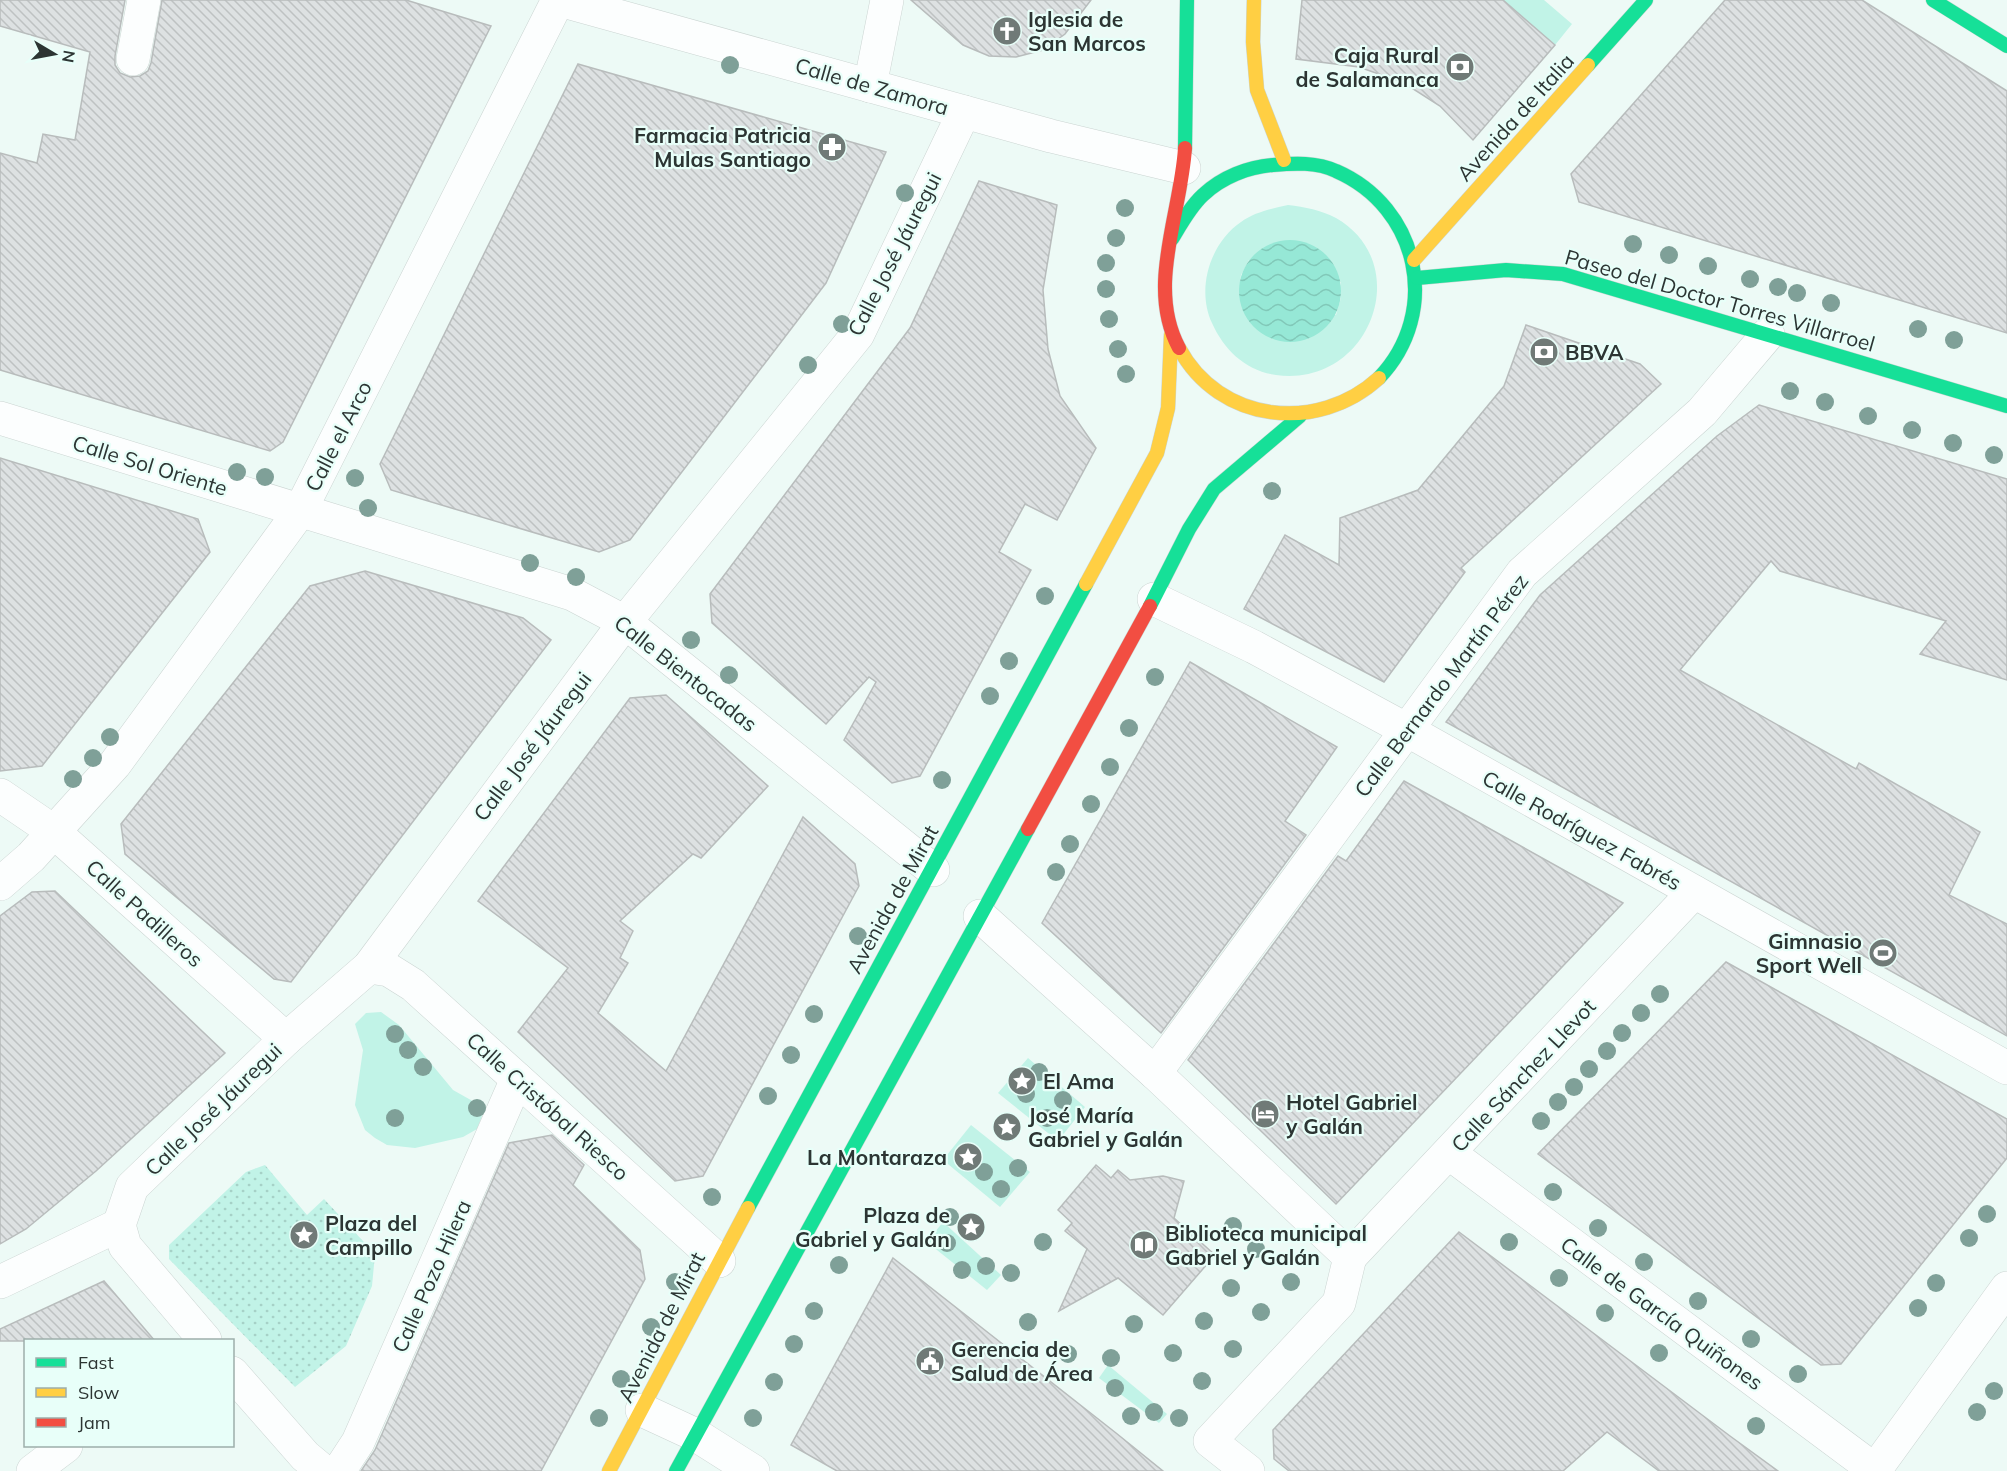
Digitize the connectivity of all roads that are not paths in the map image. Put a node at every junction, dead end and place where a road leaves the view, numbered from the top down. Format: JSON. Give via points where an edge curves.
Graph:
{"nodes":[{"id":1,"x":144,"y":0,"type":"edge"},
{"id":2,"x":559,"y":0,"type":"edge"},
{"id":3,"x":887,"y":0,"type":"edge"},
{"id":4,"x":1187,"y":0,"type":"edge"},
{"id":5,"x":1254,"y":0,"type":"edge"},
{"id":6,"x":1646,"y":0,"type":"edge"},
{"id":7,"x":1933,"y":0,"type":"edge"},
{"id":8,"x":645,"y":11,"type":"edge"},
{"id":9,"x":2007,"y":46,"type":"edge"},
{"id":10,"x":134,"y":60,"type":"dead end"},
{"id":11,"x":870,"y":86,"type":"junction"},
{"id":12,"x":964,"y":112,"type":"junction"},
{"id":13,"x":1284,"y":160,"type":"junction"},
{"id":14,"x":1184,"y":168,"type":"junction"},
{"id":15,"x":1172,"y":239,"type":"junction"},
{"id":16,"x":1414,"y":260,"type":"junction"},
{"id":17,"x":1417,"y":278,"type":"junction"},
{"id":18,"x":1768,"y":334,"type":"junction"},
{"id":19,"x":1172,"y":335,"type":"junction"},
{"id":20,"x":2007,"y":406,"type":"edge"},
{"id":21,"x":1300,"y":416,"type":"junction"},
{"id":22,"x":0,"y":418,"type":"edge"},
{"id":23,"x":300,"y":511,"type":"junction"},
{"id":24,"x":1154,"y":599,"type":"junction"},
{"id":25,"x":625,"y":622,"type":"junction"},
{"id":26,"x":1407,"y":730,"type":"junction"},
{"id":27,"x":0,"y":795,"type":"edge"},
{"id":28,"x":53,"y":831,"type":"junction"},
{"id":29,"x":933,"y":870,"type":"junction"},
{"id":30,"x":0,"y":884,"type":"edge"},
{"id":31,"x":1694,"y":892,"type":"junction"},
{"id":32,"x":980,"y":916,"type":"junction"},
{"id":33,"x":369,"y":967,"type":"junction"},
{"id":34,"x":286,"y":1038,"type":"junction"},
{"id":35,"x":2007,"y":1068,"type":"edge"},
{"id":36,"x":1155,"y":1072,"type":"junction"},
{"id":37,"x":517,"y":1079,"type":"junction"},
{"id":38,"x":1449,"y":1153,"type":"junction"},
{"id":39,"x":119,"y":1225,"type":"junction"},
{"id":40,"x":1350,"y":1257,"type":"junction"},
{"id":41,"x":719,"y":1261,"type":"junction"},
{"id":42,"x":0,"y":1282,"type":"edge"},
{"id":43,"x":2007,"y":1288,"type":"edge"},
{"id":44,"x":201,"y":1339,"type":"edge"},
{"id":45,"x":234,"y":1375,"type":"edge"},
{"id":46,"x":642,"y":1410,"type":"junction"},
{"id":47,"x":696,"y":1435,"type":"junction"},
{"id":48,"x":65,"y":1447,"type":"edge"},
{"id":49,"x":33,"y":1471,"type":"edge"},
{"id":50,"x":323,"y":1471,"type":"edge"},
{"id":51,"x":339,"y":1471,"type":"edge"},
{"id":52,"x":609,"y":1471,"type":"edge"},
{"id":53,"x":676,"y":1471,"type":"edge"},
{"id":54,"x":753,"y":1471,"type":"edge"},
{"id":55,"x":1248,"y":1471,"type":"edge"},
{"id":56,"x":1875,"y":1471,"type":"edge"}],
"edges":[{"from":1,"to":10,"type":"street"},
{"from":2,"to":8,"type":"street","name":"Calle de Zamora"},
{"from":2,"to":23,"type":"street","name":"Calle el Arco"},
{"from":3,"to":11,"type":"street"},
{"from":4,"to":14,"type":"highway"},
{"from":5,"to":13,"type":"highway","via":[[1252,42],[1257,90]]},
{"from":6,"to":16,"type":"highway","name":"Avenida de Italia"},
{"from":7,"to":9,"type":"highway"},
{"from":8,"to":11,"type":"street","name":"Calle de Zamora"},
{"from":11,"to":12,"type":"street","name":"Calle de Zamora"},
{"from":12,"to":14,"type":"street","name":"Calle de Zamora"},
{"from":12,"to":25,"type":"street","name":"Calle José Jáuregui","via":[[858,334]]},
{"from":13,"to":15,"type":"highway","via":[[1238,172],[1199,199]]},
{"from":13,"to":16,"type":"highway","via":[[1328,166],[1368,186],[1398,220]]},
{"from":14,"to":15,"type":"highway"},
{"from":15,"to":19,"type":"highway","via":[[1163,287]]},
{"from":16,"to":17,"type":"highway"},
{"from":17,"to":18,"type":"highway","name":"Paseo del Doctor Torres Villarroel","via":[[1506,270],[1563,274]]},
{"from":17,"to":21,"type":"highway","via":[[1413,322],[1395,362],[1364,393],[1324,411]]},
{"from":18,"to":20,"type":"highway","name":"Paseo del Doctor Torres Villarroel"},
{"from":18,"to":26,"type":"street","name":"Calle Bernardo Martín Pérez","via":[[1702,412],[1522,573]]},
{"from":19,"to":21,"type":"highway","via":[[1192,370],[1223,397],[1260,412]]},
{"from":19,"to":29,"type":"highway","name":"Avenida de Mirat","via":[[1168,408],[1157,453]]},
{"from":21,"to":24,"type":"highway","via":[[1214,489]]},
{"from":22,"to":23,"type":"street","name":"Calle Sol Oriente"},
{"from":23,"to":25,"type":"street","name":"Calle Bientocadas","via":[[572,594]]},
{"from":23,"to":28,"type":"street","name":"Calle el Arco","via":[[115,764]]},
{"from":24,"to":26,"type":"street","name":"Calle Rodríguez Fabrés","via":[[1254,647]]},
{"from":24,"to":32,"type":"highway"},
{"from":25,"to":29,"type":"street","name":"Calle Bientocadas"},
{"from":25,"to":33,"type":"street","name":"Calle José Jáuregui"},
{"from":26,"to":31,"type":"street","name":"Calle Rodríguez Fabrés"},
{"from":26,"to":36,"type":"street","name":"Calle Bernardo Martín Pérez"},
{"from":27,"to":28,"type":"street","name":"Calle Padilleros"},
{"from":28,"to":30,"type":"street","name":"Calle el Arco"},
{"from":28,"to":34,"type":"street","name":"Calle Padilleros"},
{"from":29,"to":41,"type":"highway","name":"Avenida de Mirat"},
{"from":31,"to":35,"type":"street","name":"Calle Rodríguez Fabrés"},
{"from":31,"to":38,"type":"street","name":"Calle Sánchez Llevot"},
{"from":32,"to":36,"type":"street"},
{"from":32,"to":47,"type":"highway"},
{"from":33,"to":34,"type":"street","name":"Calle José Jáuregui"},
{"from":33,"to":37,"type":"street","name":"Calle Cristóbal Riesco","via":[[389,970],[413,985]]},
{"from":34,"to":39,"type":"street","name":"Calle José Jáuregui","via":[[132,1187]]},
{"from":36,"to":40,"type":"street"},
{"from":37,"to":41,"type":"street","name":"Calle Cristóbal Riesco"},
{"from":37,"to":51,"type":"street","name":"Calle Pozo Hilera","via":[[358,1442]]},
{"from":38,"to":40,"type":"street","name":"Calle Sánchez Llevot"},
{"from":38,"to":56,"type":"street","name":"Calle de García Quiñones"},
{"from":39,"to":42,"type":"street"},
{"from":39,"to":44,"type":"street","via":[[125,1246]]},
{"from":40,"to":55,"type":"street","via":[[1340,1303],[1210,1441]]},
{"from":41,"to":46,"type":"highway","name":"Avenida de Mirat"},
{"from":43,"to":56,"type":"street"},
{"from":45,"to":50,"type":"street","via":[[304,1456]]},
{"from":46,"to":47,"type":"street"},
{"from":46,"to":52,"type":"highway","name":"Avenida de Mirat"},
{"from":47,"to":53,"type":"highway"},
{"from":47,"to":54,"type":"street"},
{"from":48,"to":49,"type":"street"}]}
